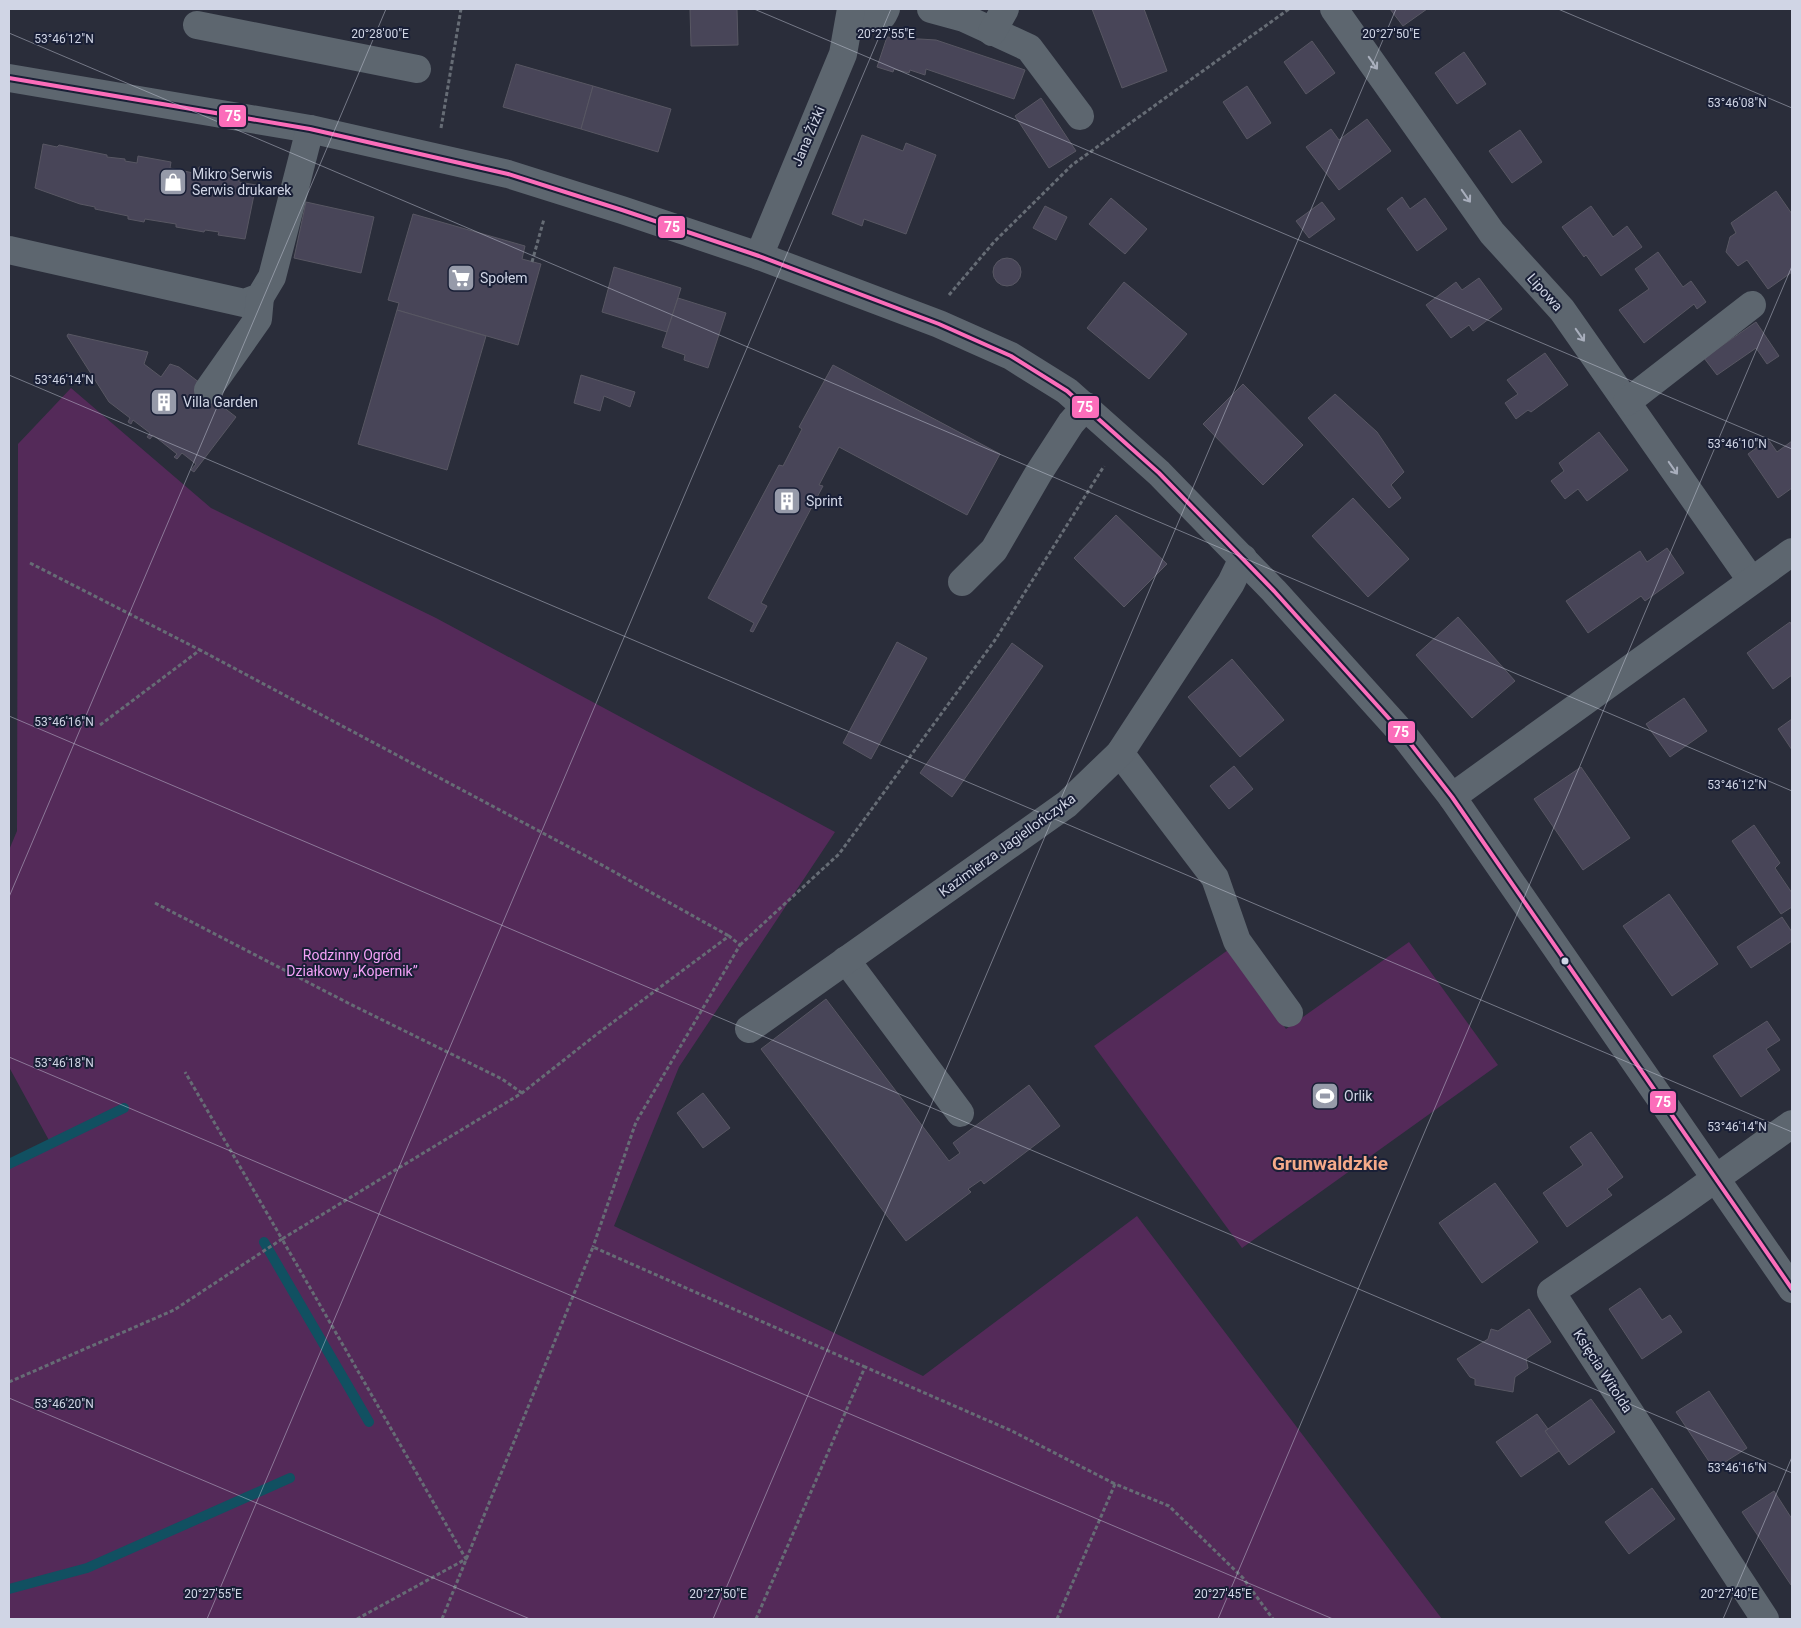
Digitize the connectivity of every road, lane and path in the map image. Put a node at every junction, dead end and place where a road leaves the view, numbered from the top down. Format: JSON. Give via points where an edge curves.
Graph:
{"nodes":[{"id":1,"x":886,"y":9,"type":"edge"},
{"id":2,"x":931,"y":9,"type":"edge"},
{"id":3,"x":1289,"y":9,"type":"edge"},
{"id":4,"x":1334,"y":9,"type":"edge"},
{"id":5,"x":851,"y":12,"type":"edge"},
{"id":6,"x":998,"y":20,"type":"edge"},
{"id":7,"x":198,"y":24,"type":"dead end"},
{"id":8,"x":417,"y":69,"type":"dead end"},
{"id":9,"x":9,"y":78,"type":"edge"},
{"id":10,"x":1080,"y":116,"type":"dead end"},
{"id":11,"x":310,"y":129,"type":"junction"},
{"id":12,"x":544,"y":217,"type":"dead end"},
{"id":13,"x":9,"y":250,"type":"edge"},
{"id":14,"x":759,"y":256,"type":"junction"},
{"id":15,"x":532,"y":262,"type":"dead end"},
{"id":16,"x":260,"y":297,"type":"junction"},
{"id":17,"x":948,"y":297,"type":"dead end"},
{"id":18,"x":1752,"y":305,"type":"dead end"},
{"id":19,"x":208,"y":390,"type":"dead end"},
{"id":20,"x":1627,"y":402,"type":"junction"},
{"id":21,"x":1086,"y":406,"type":"junction"},
{"id":22,"x":1126,"y":441,"type":"junction"},
{"id":23,"x":1792,"y":552,"type":"edge"},
{"id":24,"x":1243,"y":558,"type":"junction"},
{"id":25,"x":30,"y":562,"type":"dead end"},
{"id":26,"x":1751,"y":580,"type":"junction"},
{"id":27,"x":962,"y":582,"type":"dead end"},
{"id":28,"x":200,"y":650,"type":"junction"},
{"id":29,"x":100,"y":725,"type":"dead end"},
{"id":30,"x":1120,"y":753,"type":"junction"},
{"id":31,"x":1452,"y":797,"type":"junction"},
{"id":32,"x":155,"y":903,"type":"dead end"},
{"id":33,"x":729,"y":936,"type":"junction"},
{"id":34,"x":740,"y":945,"type":"junction"},
{"id":35,"x":846,"y":960,"type":"junction"},
{"id":36,"x":1289,"y":1013,"type":"dead end"},
{"id":37,"x":749,"y":1029,"type":"dead end"},
{"id":38,"x":185,"y":1072,"type":"dead end"},
{"id":39,"x":522,"y":1093,"type":"junction"},
{"id":40,"x":960,"y":1113,"type":"dead end"},
{"id":41,"x":1792,"y":1124,"type":"edge"},
{"id":42,"x":1716,"y":1177,"type":"junction"},
{"id":43,"x":282,"y":1239,"type":"junction"},
{"id":44,"x":593,"y":1247,"type":"junction"},
{"id":45,"x":1792,"y":1289,"type":"edge"},
{"id":46,"x":866,"y":1367,"type":"junction"},
{"id":47,"x":9,"y":1382,"type":"edge"},
{"id":48,"x":1115,"y":1484,"type":"junction"},
{"id":49,"x":466,"y":1559,"type":"junction"},
{"id":50,"x":358,"y":1619,"type":"edge"},
{"id":51,"x":442,"y":1619,"type":"edge"},
{"id":52,"x":756,"y":1619,"type":"edge"},
{"id":53,"x":1057,"y":1619,"type":"edge"},
{"id":54,"x":1273,"y":1619,"type":"edge"},
{"id":55,"x":1765,"y":1619,"type":"edge"}],
"edges":[{"from":1,"to":5,"type":"street","name":"Jana Żiżki","via":[[884,15]]},
{"from":2,"to":6,"type":"street","via":[[964,18]]},
{"from":3,"to":17,"type":"path","via":[[1072,165],[994,242]]},
{"from":4,"to":20,"type":"street","name":"Lipowa","one_way":true,"via":[[1492,233],[1562,310]]},
{"from":5,"to":14,"type":"street","name":"Jana Żiżki","via":[[843,54]]},
{"from":6,"to":10,"type":"street","via":[[1029,48]]},
{"from":7,"to":8,"type":"street"},
{"from":9,"to":11,"type":"street"},
{"from":11,"to":14,"type":"street","via":[[508,174]]},
{"from":11,"to":16,"type":"street","via":[[272,277]]},
{"from":12,"to":15,"type":"path"},
{"from":13,"to":16,"type":"street","via":[[244,303]]},
{"from":14,"to":21,"type":"street","via":[[938,324],[1011,356]]},
{"from":16,"to":19,"type":"street","via":[[258,319]]},
{"from":18,"to":20,"type":"street"},
{"from":20,"to":26,"type":"street","name":"Lipowa","one_way":true},
{"from":21,"to":22,"type":"street"},
{"from":21,"to":27,"type":"street","via":[[1038,474],[994,550]]},
{"from":22,"to":24,"type":"street"},
{"from":22,"to":34,"type":"path","via":[[1110,457],[995,640],[839,854]]},
{"from":23,"to":26,"type":"street"},
{"from":24,"to":30,"type":"street","name":"Kazimierza Jagiellończyka","via":[[1231,582]]},
{"from":24,"to":31,"type":"street","via":[[1403,734]]},
{"from":25,"to":28,"type":"path"},
{"from":26,"to":31,"type":"street"},
{"from":28,"to":29,"type":"path"},
{"from":28,"to":33,"type":"path","via":[[576,850]]},
{"from":30,"to":35,"type":"street","name":"Kazimierza Jagiellończyka","via":[[1067,804]]},
{"from":30,"to":36,"type":"street","via":[[1215,878],[1237,941]]},
{"from":31,"to":42,"type":"street"},
{"from":32,"to":39,"type":"path","via":[[502,1079]]},
{"from":33,"to":34,"type":"path"},
{"from":33,"to":39,"type":"path"},
{"from":34,"to":44,"type":"path","via":[[636,1122]]},
{"from":35,"to":37,"type":"street","name":"Kazimierza Jagiellończyka"},
{"from":35,"to":40,"type":"street"},
{"from":38,"to":43,"type":"path"},
{"from":39,"to":43,"type":"path"},
{"from":41,"to":42,"type":"street"},
{"from":42,"to":45,"type":"street"},
{"from":42,"to":55,"type":"street","name":"Księcia Witolda","via":[[1551,1292]]},
{"from":43,"to":47,"type":"path","via":[[174,1310]]},
{"from":43,"to":49,"type":"path"},
{"from":44,"to":46,"type":"path"},
{"from":44,"to":49,"type":"path"},
{"from":46,"to":48,"type":"path","via":[[1012,1431]]},
{"from":46,"to":52,"type":"path"},
{"from":48,"to":53,"type":"path"},
{"from":48,"to":54,"type":"path","via":[[1170,1506],[1243,1578]]},
{"from":49,"to":50,"type":"path"},
{"from":49,"to":51,"type":"path"}]}
